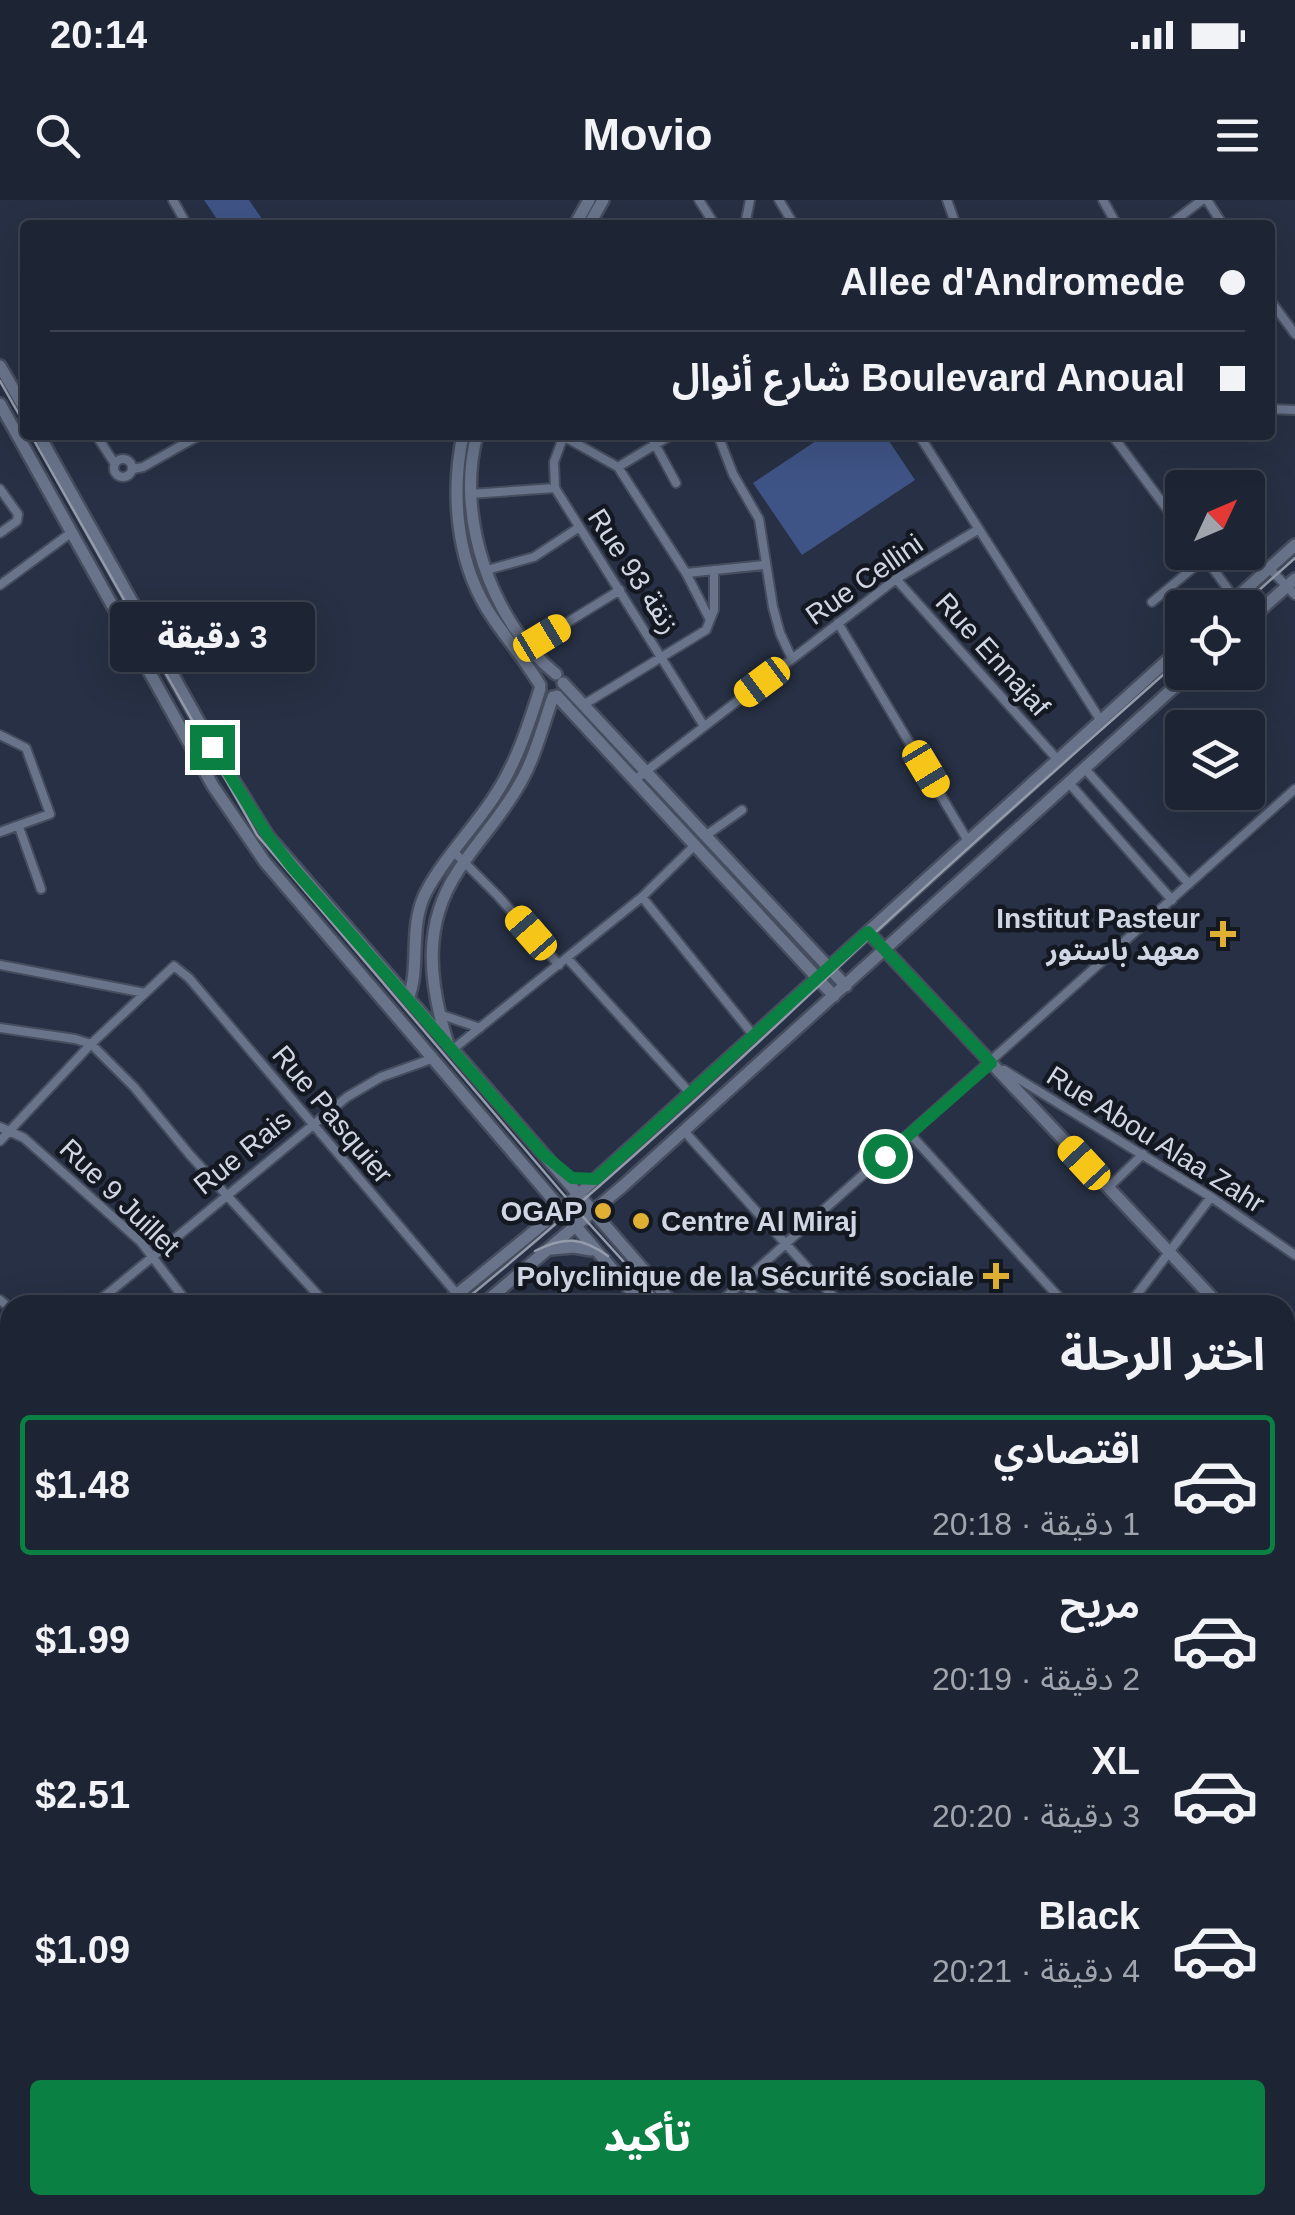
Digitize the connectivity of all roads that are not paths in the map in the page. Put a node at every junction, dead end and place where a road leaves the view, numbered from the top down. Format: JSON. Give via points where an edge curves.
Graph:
{"nodes":[{"id":1,"x":1204,"y":200,"type":"edge"},
{"id":2,"x":1223,"y":200,"type":"edge"},
{"id":3,"x":1217,"y":214,"type":"junction"},
{"id":4,"x":1176,"y":220,"type":"edge"},
{"id":5,"x":1220,"y":220,"type":"edge"},
{"id":6,"x":1275,"y":307,"type":"edge"},
{"id":7,"x":1295,"y":334,"type":"edge"},
{"id":8,"x":0,"y":366,"type":"edge"},
{"id":9,"x":20,"y":400,"type":"edge"},
{"id":10,"x":0,"y":404,"type":"edge"},
{"id":11,"x":20,"y":440,"type":"edge"},
{"id":12,"x":20,"y":440,"type":"edge"},
{"id":13,"x":42,"y":440,"type":"edge"},
{"id":14,"x":99,"y":440,"type":"edge"},
{"id":15,"x":191,"y":440,"type":"edge"},
{"id":16,"x":462,"y":440,"type":"edge"},
{"id":17,"x":476,"y":440,"type":"edge"},
{"id":18,"x":562,"y":440,"type":"edge"},
{"id":19,"x":571,"y":440,"type":"edge"},
{"id":20,"x":653,"y":440,"type":"edge"},
{"id":21,"x":664,"y":440,"type":"edge"},
{"id":22,"x":720,"y":440,"type":"edge"},
{"id":23,"x":922,"y":440,"type":"edge"},
{"id":24,"x":1116,"y":440,"type":"edge"},
{"id":25,"x":656,"y":446,"type":"junction"},
{"id":26,"x":618,"y":467,"type":"junction"},
{"id":27,"x":676,"y":483,"type":"dead end"},
{"id":28,"x":555,"y":488,"type":"junction"},
{"id":29,"x":0,"y":489,"type":"edge"},
{"id":30,"x":456,"y":494,"type":"junction"},
{"id":31,"x":470,"y":494,"type":"junction"},
{"id":32,"x":1165,"y":505,"type":"edge"},
{"id":33,"x":578,"y":528,"type":"junction"},
{"id":34,"x":978,"y":529,"type":"junction"},
{"id":35,"x":72,"y":532,"type":"junction"},
{"id":36,"x":0,"y":533,"type":"edge"},
{"id":37,"x":1295,"y":545,"type":"edge"},
{"id":38,"x":765,"y":565,"type":"junction"},
{"id":39,"x":1268,"y":568,"type":"junction"},
{"id":40,"x":487,"y":570,"type":"junction"},
{"id":41,"x":714,"y":570,"type":"junction"},
{"id":42,"x":1187,"y":570,"type":"edge"},
{"id":43,"x":686,"y":573,"type":"junction"},
{"id":44,"x":896,"y":579,"type":"junction"},
{"id":45,"x":0,"y":585,"type":"edge"},
{"id":46,"x":1292,"y":587,"type":"edge"},
{"id":47,"x":620,"y":590,"type":"junction"},
{"id":48,"x":1244,"y":590,"type":"edge"},
{"id":49,"x":1152,"y":602,"type":"dead end"},
{"id":50,"x":1265,"y":608,"type":"edge"},
{"id":51,"x":709,"y":618,"type":"junction"},
{"id":52,"x":838,"y":623,"type":"junction"},
{"id":53,"x":528,"y":646,"type":"junction"},
{"id":54,"x":662,"y":656,"type":"junction"},
{"id":55,"x":792,"y":659,"type":"junction"},
{"id":56,"x":1165,"y":662,"type":"edge"},
{"id":57,"x":560,"y":678,"type":"junction"},
{"id":58,"x":540,"y":687,"type":"junction"},
{"id":59,"x":1171,"y":690,"type":"edge"},
{"id":60,"x":555,"y":697,"type":"junction"},
{"id":61,"x":582,"y":704,"type":"junction"},
{"id":62,"x":1100,"y":721,"type":"junction"},
{"id":63,"x":704,"y":726,"type":"junction"},
{"id":64,"x":0,"y":734,"type":"edge"},
{"id":65,"x":1057,"y":760,"type":"junction"},
{"id":66,"x":1085,"y":769,"type":"junction"},
{"id":67,"x":641,"y":775,"type":"junction"},
{"id":68,"x":1069,"y":783,"type":"junction"},
{"id":69,"x":1295,"y":789,"type":"edge"},
{"id":70,"x":742,"y":810,"type":"dead end"},
{"id":71,"x":18,"y":826,"type":"junction"},
{"id":72,"x":0,"y":832,"type":"edge"},
{"id":73,"x":700,"y":841,"type":"junction"},
{"id":74,"x":968,"y":841,"type":"junction"},
{"id":75,"x":454,"y":852,"type":"junction"},
{"id":76,"x":464,"y":862,"type":"junction"},
{"id":77,"x":1190,"y":884,"type":"junction"},
{"id":78,"x":41,"y":890,"type":"dead end"},
{"id":79,"x":642,"y":896,"type":"junction"},
{"id":80,"x":1172,"y":900,"type":"junction"},
{"id":81,"x":868,"y":932,"type":"junction"},
{"id":82,"x":885,"y":950,"type":"junction"},
{"id":83,"x":568,"y":958,"type":"junction"},
{"id":84,"x":0,"y":965,"type":"edge"},
{"id":85,"x":559,"y":965,"type":"junction"},
{"id":86,"x":828,"y":968,"type":"junction"},
{"id":87,"x":817,"y":978,"type":"junction"},
{"id":88,"x":846,"y":986,"type":"junction"},
{"id":89,"x":145,"y":993,"type":"junction"},
{"id":90,"x":834,"y":996,"type":"junction"},
{"id":91,"x":408,"y":999,"type":"junction"},
{"id":92,"x":439,"y":1014,"type":"junction"},
{"id":93,"x":0,"y":1028,"type":"edge"},
{"id":94,"x":480,"y":1028,"type":"junction"},
{"id":95,"x":754,"y":1036,"type":"junction"},
{"id":96,"x":91,"y":1044,"type":"junction"},
{"id":97,"x":450,"y":1048,"type":"junction"},
{"id":98,"x":434,"y":1058,"type":"junction"},
{"id":99,"x":991,"y":1063,"type":"junction"},
{"id":100,"x":690,"y":1093,"type":"junction"},
{"id":101,"x":312,"y":1124,"type":"junction"},
{"id":102,"x":0,"y":1126,"type":"edge"},
{"id":103,"x":11,"y":1129,"type":"junction"},
{"id":104,"x":684,"y":1131,"type":"junction"},
{"id":105,"x":910,"y":1134,"type":"junction"},
{"id":106,"x":0,"y":1140,"type":"edge"},
{"id":107,"x":543,"y":1154,"type":"junction"},
{"id":108,"x":1142,"y":1154,"type":"junction"},
{"id":109,"x":596,"y":1179,"type":"junction"},
{"id":110,"x":1108,"y":1188,"type":"junction"},
{"id":111,"x":224,"y":1194,"type":"junction"},
{"id":112,"x":577,"y":1196,"type":"junction"},
{"id":113,"x":1211,"y":1197,"type":"junction"},
{"id":114,"x":560,"y":1210,"type":"junction"},
{"id":115,"x":592,"y":1213,"type":"junction"},
{"id":116,"x":576,"y":1228,"type":"junction"},
{"id":117,"x":786,"y":1244,"type":"junction"},
{"id":118,"x":551,"y":1250,"type":"junction"},
{"id":119,"x":596,"y":1252,"type":"junction"},
{"id":120,"x":1169,"y":1252,"type":"junction"},
{"id":121,"x":152,"y":1254,"type":"junction"},
{"id":122,"x":1295,"y":1255,"type":"edge"},
{"id":123,"x":760,"y":1266,"type":"junction"},
{"id":124,"x":742,"y":1282,"type":"junction"},
{"id":125,"x":457,"y":1294,"type":"joint"},
{"id":126,"x":105,"y":1295,"type":"edge"},
{"id":127,"x":182,"y":1295,"type":"edge"},
{"id":128,"x":318,"y":1295,"type":"edge"},
{"id":129,"x":495,"y":1295,"type":"edge"},
{"id":130,"x":634,"y":1295,"type":"edge"},
{"id":131,"x":665,"y":1295,"type":"edge"},
{"id":132,"x":729,"y":1295,"type":"edge"},
{"id":133,"x":754,"y":1295,"type":"edge"},
{"id":134,"x":785,"y":1295,"type":"edge"},
{"id":135,"x":832,"y":1295,"type":"edge"},
{"id":136,"x":1057,"y":1295,"type":"edge"},
{"id":137,"x":1137,"y":1295,"type":"edge"},
{"id":138,"x":1210,"y":1295,"type":"edge"}],
"edges":[{"from":1,"to":3,"type":"street"},
{"from":1,"to":4,"type":"street"},
{"from":2,"to":3,"type":"street"},
{"from":3,"to":5,"type":"street"},
{"from":6,"to":7,"type":"street"},
{"from":8,"to":9,"type":"main road"},
{"from":10,"to":11,"type":"main road"},
{"from":12,"to":35,"type":"main road"},
{"from":13,"to":91,"type":"main road","via":[[268,836]]},
{"from":14,"to":15,"type":"street","via":[[121,476]]},
{"from":16,"to":30,"type":"main road"},
{"from":17,"to":31,"type":"main road"},
{"from":18,"to":28,"type":"street"},
{"from":19,"to":26,"type":"street"},
{"from":20,"to":25,"type":"street"},
{"from":21,"to":25,"type":"street"},
{"from":22,"to":38,"type":"street","via":[[759,519]]},
{"from":23,"to":34,"type":"street"},
{"from":24,"to":32,"type":"street"},
{"from":25,"to":26,"type":"street"},
{"from":25,"to":27,"type":"street"},
{"from":26,"to":43,"type":"street"},
{"from":28,"to":31,"type":"street"},
{"from":28,"to":33,"type":"street","name":"Rue 93 زنقة"},
{"from":29,"to":36,"type":"street","via":[[18,514]]},
{"from":30,"to":31,"type":"street"},
{"from":30,"to":58,"type":"main road","via":[[478,592]]},
{"from":31,"to":40,"type":"main road"},
{"from":33,"to":40,"type":"street","via":[[534,557]]},
{"from":33,"to":47,"type":"street","name":"Rue 93 زنقة"},
{"from":34,"to":44,"type":"street","name":"Rue Cellini"},
{"from":34,"to":62,"type":"street"},
{"from":35,"to":45,"type":"street"},
{"from":35,"to":98,"type":"main road","via":[[235,820]]},
{"from":37,"to":39,"type":"main road"},
{"from":38,"to":41,"type":"street"},
{"from":38,"to":55,"type":"street"},
{"from":39,"to":46,"type":"street"},
{"from":39,"to":48,"type":"main road"},
{"from":40,"to":53,"type":"main road"},
{"from":41,"to":43,"type":"street"},
{"from":41,"to":51,"type":"street"},
{"from":42,"to":49,"type":"street"},
{"from":43,"to":51,"type":"street"},
{"from":44,"to":52,"type":"street","name":"Rue Cellini"},
{"from":44,"to":65,"type":"street","name":"Rue Ennajaf"},
{"from":46,"to":50,"type":"main road"},
{"from":47,"to":53,"type":"street"},
{"from":47,"to":54,"type":"street","name":"Rue 93 زنقة"},
{"from":51,"to":54,"type":"street","via":[[706,630]]},
{"from":52,"to":55,"type":"street","name":"Rue Cellini"},
{"from":52,"to":74,"type":"street"},
{"from":53,"to":57,"type":"main road"},
{"from":54,"to":61,"type":"street"},
{"from":54,"to":63,"type":"street","name":"Rue 93 زنقة"},
{"from":55,"to":63,"type":"street","name":"Rue Cellini"},
{"from":56,"to":62,"type":"main road"},
{"from":57,"to":58,"type":"main road","via":[[545,675]]},
{"from":57,"to":60,"type":"main road"},
{"from":57,"to":61,"type":"main road"},
{"from":58,"to":60,"type":"main road"},
{"from":58,"to":75,"type":"main road","via":[[514,762]]},
{"from":59,"to":66,"type":"main road"},
{"from":60,"to":67,"type":"main road"},
{"from":60,"to":76,"type":"main road","via":[[516,790]]},
{"from":61,"to":67,"type":"main road"},
{"from":62,"to":65,"type":"main road"},
{"from":63,"to":67,"type":"street","name":"Rue Cellini"},
{"from":64,"to":71,"type":"street","via":[[26,748],[50,814]]},
{"from":65,"to":74,"type":"main road"},
{"from":66,"to":68,"type":"main road"},
{"from":66,"to":77,"type":"street"},
{"from":67,"to":73,"type":"main road"},
{"from":68,"to":80,"type":"street"},
{"from":68,"to":82,"type":"main road"},
{"from":69,"to":77,"type":"street"},
{"from":70,"to":73,"type":"street"},
{"from":71,"to":72,"type":"street"},
{"from":71,"to":78,"type":"street"},
{"from":73,"to":79,"type":"street"},
{"from":73,"to":86,"type":"main road"},
{"from":73,"to":87,"type":"main road"},
{"from":74,"to":81,"type":"main road"},
{"from":75,"to":76,"type":"street"},
{"from":75,"to":91,"type":"main road","via":[[421,902]]},
{"from":76,"to":85,"type":"street"},
{"from":76,"to":92,"type":"main road","via":[[433,926]]},
{"from":77,"to":80,"type":"street"},
{"from":79,"to":83,"type":"street"},
{"from":79,"to":95,"type":"street"},
{"from":80,"to":99,"type":"street"},
{"from":81,"to":82,"type":"main road"},
{"from":81,"to":86,"type":"main road"},
{"from":82,"to":88,"type":"main road"},
{"from":82,"to":99,"type":"main road"},
{"from":83,"to":85,"type":"street"},
{"from":83,"to":100,"type":"street"},
{"from":84,"to":89,"type":"street"},
{"from":85,"to":94,"type":"street"},
{"from":86,"to":87,"type":"main road"},
{"from":86,"to":88,"type":"main road"},
{"from":87,"to":90,"type":"main road"},
{"from":87,"to":95,"type":"main road"},
{"from":88,"to":90,"type":"main road"},
{"from":89,"to":96,"type":"street"},
{"from":89,"to":101,"type":"street","name":"Rue Pasquier","via":[[174,966]]},
{"from":90,"to":104,"type":"main road"},
{"from":91,"to":97,"type":"main road"},
{"from":92,"to":94,"type":"street"},
{"from":92,"to":97,"type":"main road"},
{"from":93,"to":96,"type":"street"},
{"from":94,"to":97,"type":"street"},
{"from":95,"to":100,"type":"main road"},
{"from":96,"to":103,"type":"street"},
{"from":96,"to":111,"type":"street"},
{"from":97,"to":107,"type":"main road"},
{"from":98,"to":101,"type":"street","name":"Rue Rais","via":[[371,1082]]},
{"from":98,"to":114,"type":"main road"},
{"from":99,"to":105,"type":"street"},
{"from":99,"to":108,"type":"street","name":"Rue Abou Alaa Zahr"},
{"from":99,"to":110,"type":"main road"},
{"from":100,"to":109,"type":"main road"},
{"from":101,"to":111,"type":"street","name":"Rue Rais"},
{"from":101,"to":125,"type":"street","name":"Rue Pasquier"},
{"from":102,"to":103,"type":"street"},
{"from":103,"to":106,"type":"street"},
{"from":103,"to":121,"type":"street","name":"Rue 9 Juillet"},
{"from":104,"to":115,"type":"main road"},
{"from":104,"to":117,"type":"street"},
{"from":105,"to":117,"type":"street"},
{"from":105,"to":136,"type":"street"},
{"from":107,"to":109,"type":"main road","via":[[572,1178]]},
{"from":107,"to":112,"type":"main road"},
{"from":108,"to":110,"type":"street"},
{"from":108,"to":113,"type":"street","name":"Rue Abou Alaa Zahr"},
{"from":109,"to":112,"type":"main road"},
{"from":110,"to":120,"type":"main road"},
{"from":111,"to":121,"type":"street","name":"Rue Rais"},
{"from":111,"to":128,"type":"street"},
{"from":112,"to":114,"type":"main road"},
{"from":112,"to":115,"type":"main road"},
{"from":113,"to":120,"type":"street"},
{"from":113,"to":122,"type":"street","name":"Rue Abou Alaa Zahr"},
{"from":114,"to":116,"type":"main road"},
{"from":114,"to":125,"type":"main road"},
{"from":115,"to":116,"type":"main road"},
{"from":115,"to":131,"type":"main road"},
{"from":116,"to":118,"type":"main road"},
{"from":116,"to":119,"type":"main road"},
{"from":117,"to":123,"type":"street"},
{"from":117,"to":135,"type":"street"},
{"from":118,"to":119,"type":"main road"},
{"from":118,"to":129,"type":"main road"},
{"from":119,"to":130,"type":"main road"},
{"from":120,"to":137,"type":"street"},
{"from":120,"to":138,"type":"main road"},
{"from":121,"to":126,"type":"street","name":"Rue Rais"},
{"from":121,"to":127,"type":"street","name":"Rue 9 Juillet"},
{"from":123,"to":124,"type":"street"},
{"from":123,"to":134,"type":"street"},
{"from":124,"to":132,"type":"street"},
{"from":124,"to":133,"type":"street"}]}
